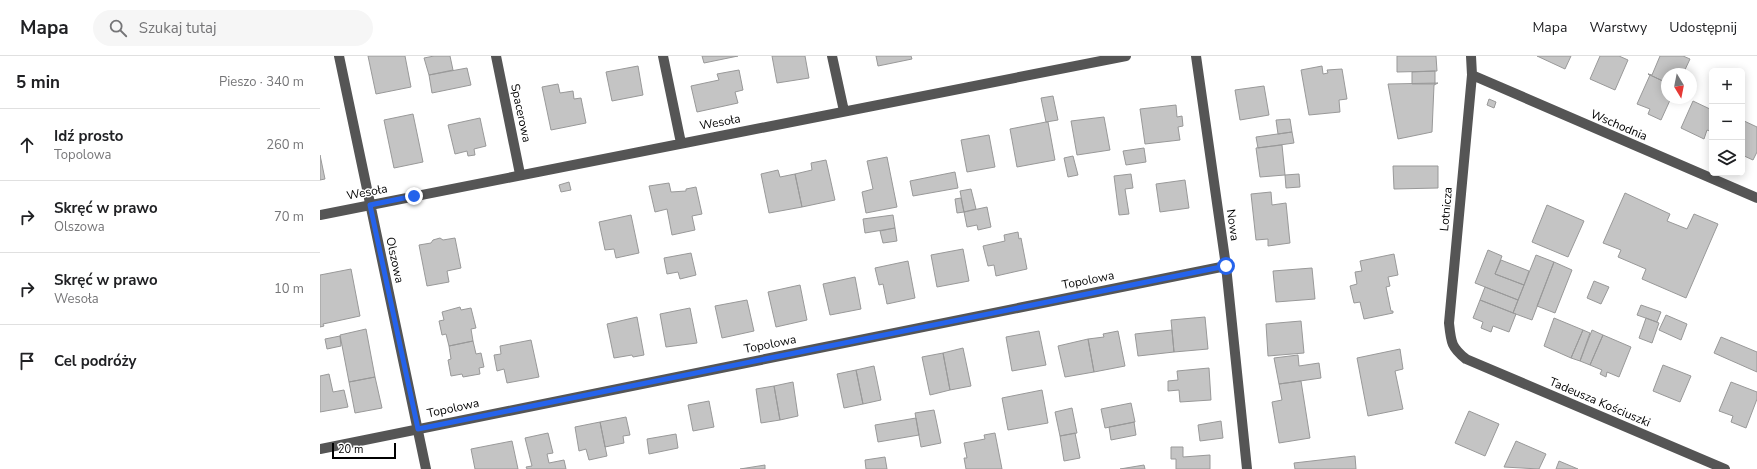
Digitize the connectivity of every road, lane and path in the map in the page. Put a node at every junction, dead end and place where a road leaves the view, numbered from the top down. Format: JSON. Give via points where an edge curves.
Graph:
{"nodes":[{"id":1,"x":339,"y":56,"type":"edge"},
{"id":2,"x":496,"y":56,"type":"edge"},
{"id":3,"x":663,"y":56,"type":"edge"},
{"id":4,"x":832,"y":56,"type":"edge"},
{"id":5,"x":1126,"y":56,"type":"edge"},
{"id":6,"x":1196,"y":56,"type":"edge"},
{"id":7,"x":1472,"y":56,"type":"edge"},
{"id":8,"x":1105,"y":58,"type":"edge"},
{"id":9,"x":1472,"y":75,"type":"junction"},
{"id":10,"x":844,"y":111,"type":"junction"},
{"id":11,"x":682,"y":143,"type":"junction"},
{"id":12,"x":520,"y":174,"type":"junction"},
{"id":13,"x":1757,"y":198,"type":"edge"},
{"id":14,"x":370,"y":205,"type":"junction"},
{"id":15,"x":320,"y":215,"type":"edge"},
{"id":16,"x":1226,"y":266,"type":"junction"},
{"id":17,"x":1466,"y":359,"type":"joint"},
{"id":18,"x":418,"y":429,"type":"junction"},
{"id":19,"x":320,"y":449,"type":"edge"},
{"id":20,"x":426,"y":469,"type":"edge"},
{"id":21,"x":1247,"y":469,"type":"edge"},
{"id":22,"x":1725,"y":469,"type":"edge"}],
"edges":[{"from":1,"to":14,"type":"street","name":"Olszowa"},
{"from":2,"to":12,"type":"street","name":"Spacerowa"},
{"from":3,"to":11,"type":"street"},
{"from":4,"to":10,"type":"street"},
{"from":5,"to":8,"type":"street","name":"Wesoła"},
{"from":6,"to":16,"type":"street","name":"Nowa"},
{"from":7,"to":9,"type":"street","name":"Lotnicza"},
{"from":8,"to":10,"type":"street","name":"Wesoła"},
{"from":9,"to":13,"type":"street","name":"Wschodnia"},
{"from":9,"to":17,"type":"street","name":"Lotnicza","via":[[1449,323],[1451,342],[1457,352]]},
{"from":10,"to":11,"type":"street","name":"Wesoła"},
{"from":11,"to":12,"type":"street","name":"Wesoła"},
{"from":12,"to":14,"type":"street","name":"Wesoła"},
{"from":14,"to":15,"type":"street","name":"Wesoła"},
{"from":14,"to":18,"type":"street","name":"Olszowa"},
{"from":16,"to":18,"type":"street","name":"Topolowa"},
{"from":16,"to":21,"type":"street","name":"Nowa"},
{"from":17,"to":22,"type":"street","name":"Tadeusza Kościuszki"},
{"from":18,"to":19,"type":"street","name":"Topolowa"},
{"from":18,"to":20,"type":"street","name":"Olszowa"}]}
